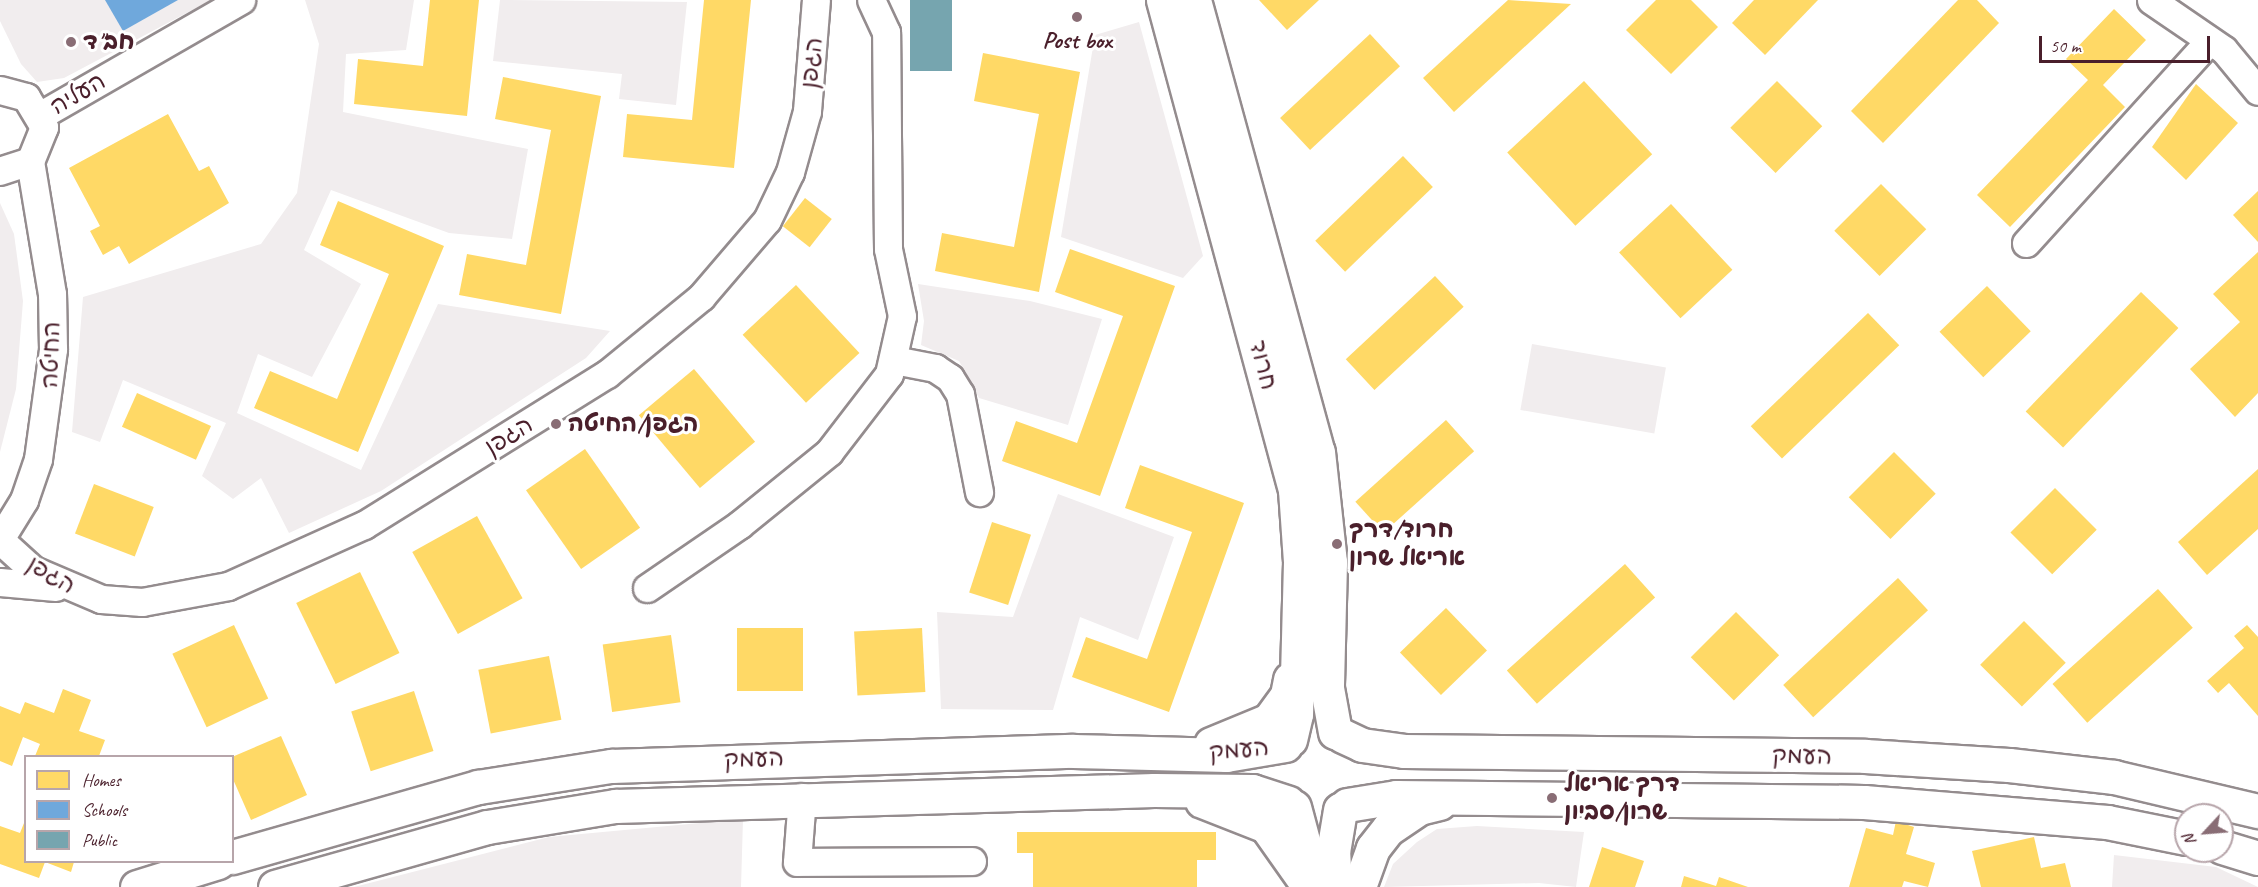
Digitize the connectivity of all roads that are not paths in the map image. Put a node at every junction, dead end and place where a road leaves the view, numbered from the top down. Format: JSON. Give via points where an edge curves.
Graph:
{"nodes":[{"id":1,"x":241,"y":0,"type":"edge"},
{"id":2,"x":816,"y":0,"type":"edge"},
{"id":3,"x":872,"y":0,"type":"edge"},
{"id":4,"x":1163,"y":0,"type":"edge"},
{"id":5,"x":1194,"y":0,"type":"edge"},
{"id":6,"x":2151,"y":0,"type":"edge"},
{"id":7,"x":2209,"y":40,"type":"junction"},
{"id":8,"x":0,"y":90,"type":"edge"},
{"id":9,"x":2258,"y":91,"type":"edge"},
{"id":10,"x":41,"y":115,"type":"junction"},
{"id":11,"x":30,"y":161,"type":"junction"},
{"id":12,"x":0,"y":171,"type":"edge"},
{"id":13,"x":2026,"y":243,"type":"dead end"},
{"id":14,"x":894,"y":360,"type":"junction"},
{"id":15,"x":978,"y":492,"type":"dead end"},
{"id":16,"x":0,"y":539,"type":"edge"},
{"id":17,"x":0,"y":582,"type":"edge"},
{"id":18,"x":66,"y":588,"type":"junction"},
{"id":19,"x":647,"y":588,"type":"dead end"},
{"id":20,"x":1312,"y":646,"type":"junction"},
{"id":21,"x":1339,"y":734,"type":"junction"},
{"id":22,"x":1288,"y":742,"type":"junction"},
{"id":23,"x":1404,"y":751,"type":"junction"},
{"id":24,"x":1183,"y":753,"type":"junction"},
{"id":25,"x":1154,"y":790,"type":"junction"},
{"id":26,"x":802,"y":797,"type":"junction"},
{"id":27,"x":1460,"y":797,"type":"junction"},
{"id":28,"x":1292,"y":805,"type":"junction"},
{"id":29,"x":1343,"y":807,"type":"junction"},
{"id":30,"x":2258,"y":811,"type":"edge"},
{"id":31,"x":2174,"y":836,"type":"edge"},
{"id":32,"x":2234,"y":851,"type":"edge"},
{"id":33,"x":234,"y":856,"type":"edge"},
{"id":34,"x":2258,"y":858,"type":"edge"},
{"id":35,"x":972,"y":861,"type":"dead end"},
{"id":36,"x":212,"y":863,"type":"edge"},
{"id":37,"x":137,"y":887,"type":"edge"},
{"id":38,"x":275,"y":887,"type":"edge"},
{"id":39,"x":1309,"y":887,"type":"edge"},
{"id":40,"x":1315,"y":887,"type":"edge"},
{"id":41,"x":1335,"y":887,"type":"edge"},
{"id":42,"x":1359,"y":887,"type":"edge"}],
"edges":[{"from":1,"to":10,"type":"street","name":"העליה"},
{"from":2,"to":18,"type":"street","name":"הגפן","via":[[807,111],[790,172],[767,220],[701,297],[607,374],[364,525],[280,566],[184,597],[142,602],[101,600]]},
{"from":3,"to":14,"type":"street","via":[[886,33],[888,249],[902,316]]},
{"from":4,"to":20,"type":"main road","name":"חרוד","via":[[1289,459]]},
{"from":5,"to":20,"type":"main road","name":"חרוד","via":[[1318,452],[1329,532]]},
{"from":6,"to":7,"type":"street"},
{"from":7,"to":9,"type":"street"},
{"from":7,"to":13,"type":"street"},
{"from":8,"to":10,"type":"street","via":[[26,97]]},
{"from":10,"to":11,"type":"street","via":[[43,140]]},
{"from":11,"to":12,"type":"street"},
{"from":11,"to":16,"type":"street","name":"החיטה","via":[[52,294],[52,370],[38,459],[24,500]]},
{"from":14,"to":15,"type":"street","via":[[935,368],[950,378],[960,394]]},
{"from":14,"to":19,"type":"street","via":[[863,414],[829,452],[739,525]]},
{"from":16,"to":18,"type":"street","name":"הגפן","via":[[33,570]]},
{"from":17,"to":18,"type":"street"},
{"from":20,"to":21,"type":"main road","name":"חרוד"},
{"from":20,"to":22,"type":"main road","name":"חרוד"},
{"from":20,"to":23,"type":"main road","via":[[1354,720]]},
{"from":20,"to":24,"type":"main road","via":[[1287,695],[1269,720]]},
{"from":21,"to":22,"type":"main road","via":[[1312,729]]},
{"from":21,"to":23,"type":"main road","name":"העמק","via":[[1362,746]]},
{"from":21,"to":29,"type":"main road","via":[[1362,770]]},
{"from":22,"to":24,"type":"main road","name":"העמק","via":[[1246,754]]},
{"from":22,"to":28,"type":"main road","via":[[1276,781]]},
{"from":23,"to":30,"type":"main road","name":"העמק","via":[[1866,756],[2009,765],[2114,777]]},
{"from":24,"to":33,"type":"main road","name":"העמק","via":[[764,758],[611,766],[478,788]]},
{"from":25,"to":26,"type":"main road","name":"העמק"},
{"from":25,"to":28,"type":"main road","name":"העמק","via":[[1252,791]]},
{"from":25,"to":39,"type":"main road","via":[[1226,806],[1266,826]]},
{"from":26,"to":35,"type":"street","via":[[797,862]]},
{"from":26,"to":38,"type":"main road","name":"העמק","via":[[615,806],[529,818]]},
{"from":27,"to":29,"type":"main road","name":"העמק","via":[[1375,798]]},
{"from":27,"to":31,"type":"main road","name":"העמק","via":[[1864,802],[2095,821]]},
{"from":27,"to":42,"type":"main road","via":[[1401,818],[1373,848]]},
{"from":28,"to":29,"type":"main road","via":[[1317,815]]},
{"from":28,"to":40,"type":"main road"},
{"from":29,"to":41,"type":"main road","via":[[1333,852]]},
{"from":32,"to":34,"type":"main road"},
{"from":36,"to":37,"type":"main road"}]}
